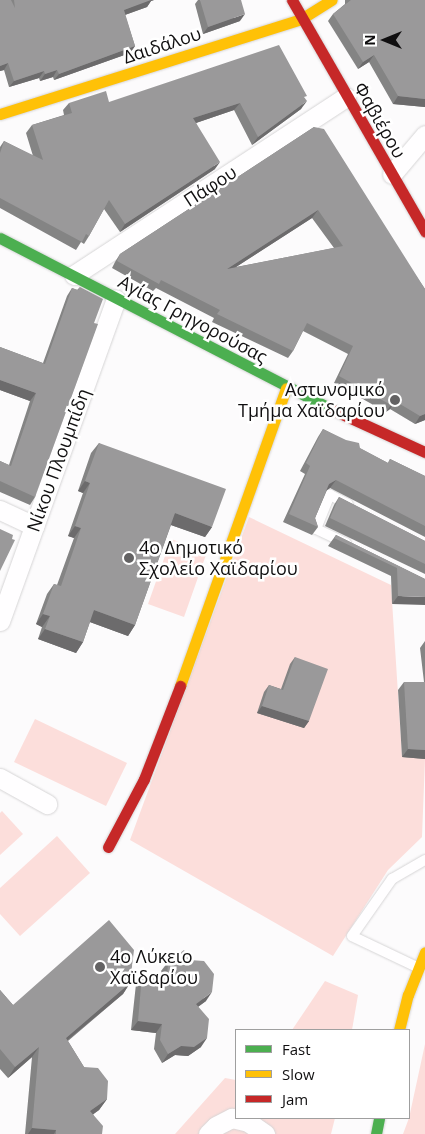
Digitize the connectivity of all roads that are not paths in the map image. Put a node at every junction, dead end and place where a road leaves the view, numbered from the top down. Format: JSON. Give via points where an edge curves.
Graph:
{"nodes":[{"id":1,"x":292,"y":0,"type":"edge"},
{"id":2,"x":332,"y":0,"type":"edge"},
{"id":3,"x":301,"y":18,"type":"junction"},
{"id":4,"x":346,"y":97,"type":"junction"},
{"id":5,"x":0,"y":114,"type":"edge"},
{"id":6,"x":425,"y":135,"type":"edge"},
{"id":7,"x":392,"y":174,"type":"junction"},
{"id":8,"x":425,"y":232,"type":"edge"},
{"id":9,"x":0,"y":238,"type":"edge"},
{"id":10,"x":74,"y":275,"type":"junction"},
{"id":11,"x":116,"y":299,"type":"junction"},
{"id":12,"x":286,"y":388,"type":"junction"},
{"id":13,"x":425,"y":452,"type":"edge"},
{"id":14,"x":356,"y":508,"type":"edge"},
{"id":15,"x":0,"y":510,"type":"edge"},
{"id":16,"x":35,"y":526,"type":"junction"},
{"id":17,"x":358,"y":549,"type":"edge"},
{"id":18,"x":0,"y":621,"type":"edge"},
{"id":19,"x":0,"y":778,"type":"edge"},
{"id":20,"x":47,"y":804,"type":"dead end"},
{"id":21,"x":108,"y":847,"type":"dead end"},
{"id":22,"x":425,"y":860,"type":"edge"},
{"id":23,"x":425,"y":952,"type":"edge"},
{"id":24,"x":419,"y":968,"type":"junction"},
{"id":25,"x":399,"y":1029,"type":"edge"},
{"id":26,"x":235,"y":1119,"type":"edge"},
{"id":27,"x":236,"y":1119,"type":"edge"},
{"id":28,"x":378,"y":1125,"type":"edge"},
{"id":29,"x":208,"y":1134,"type":"edge"},
{"id":30,"x":265,"y":1134,"type":"edge"},
{"id":31,"x":369,"y":1134,"type":"edge"}],
"edges":[{"from":1,"to":3,"type":"main road","name":"Φαβιέρου"},
{"from":2,"to":3,"type":"main road","name":"Δαιδάλου"},
{"from":3,"to":4,"type":"main road","name":"Φαβιέρου"},
{"from":3,"to":5,"type":"main road","name":"Δαιδάλου"},
{"from":4,"to":7,"type":"main road","name":"Φαβιέρου"},
{"from":4,"to":10,"type":"street","name":"Πάφου"},
{"from":6,"to":7,"type":"street"},
{"from":7,"to":8,"type":"main road","name":"Φαβιέρου"},
{"from":9,"to":10,"type":"main road","name":"Αγίας Γρηγορούσας"},
{"from":10,"to":11,"type":"main road","name":"Αγίας Γρηγορούσας"},
{"from":11,"to":12,"type":"main road","name":"Αγίας Γρηγορούσας"},
{"from":11,"to":16,"type":"street","name":"Νίκου Πλουμπίδη"},
{"from":12,"to":13,"type":"main road","name":"Αγίας Γρηγορούσας"},
{"from":12,"to":21,"type":"main road","via":[[148,770]]},
{"from":14,"to":17,"type":"lane","via":[[330,495],[316,528]]},
{"from":15,"to":16,"type":"street"},
{"from":16,"to":18,"type":"street","name":"Νίκου Πλουμπίδη"},
{"from":19,"to":20,"type":"street"},
{"from":22,"to":24,"type":"lane","via":[[392,879],[352,936]]},
{"from":23,"to":24,"type":"main road"},
{"from":24,"to":25,"type":"main road"},
{"from":26,"to":29,"type":"street","via":[[216,1126]]},
{"from":27,"to":30,"type":"street","via":[[248,1122]]},
{"from":28,"to":31,"type":"lane"}]}
